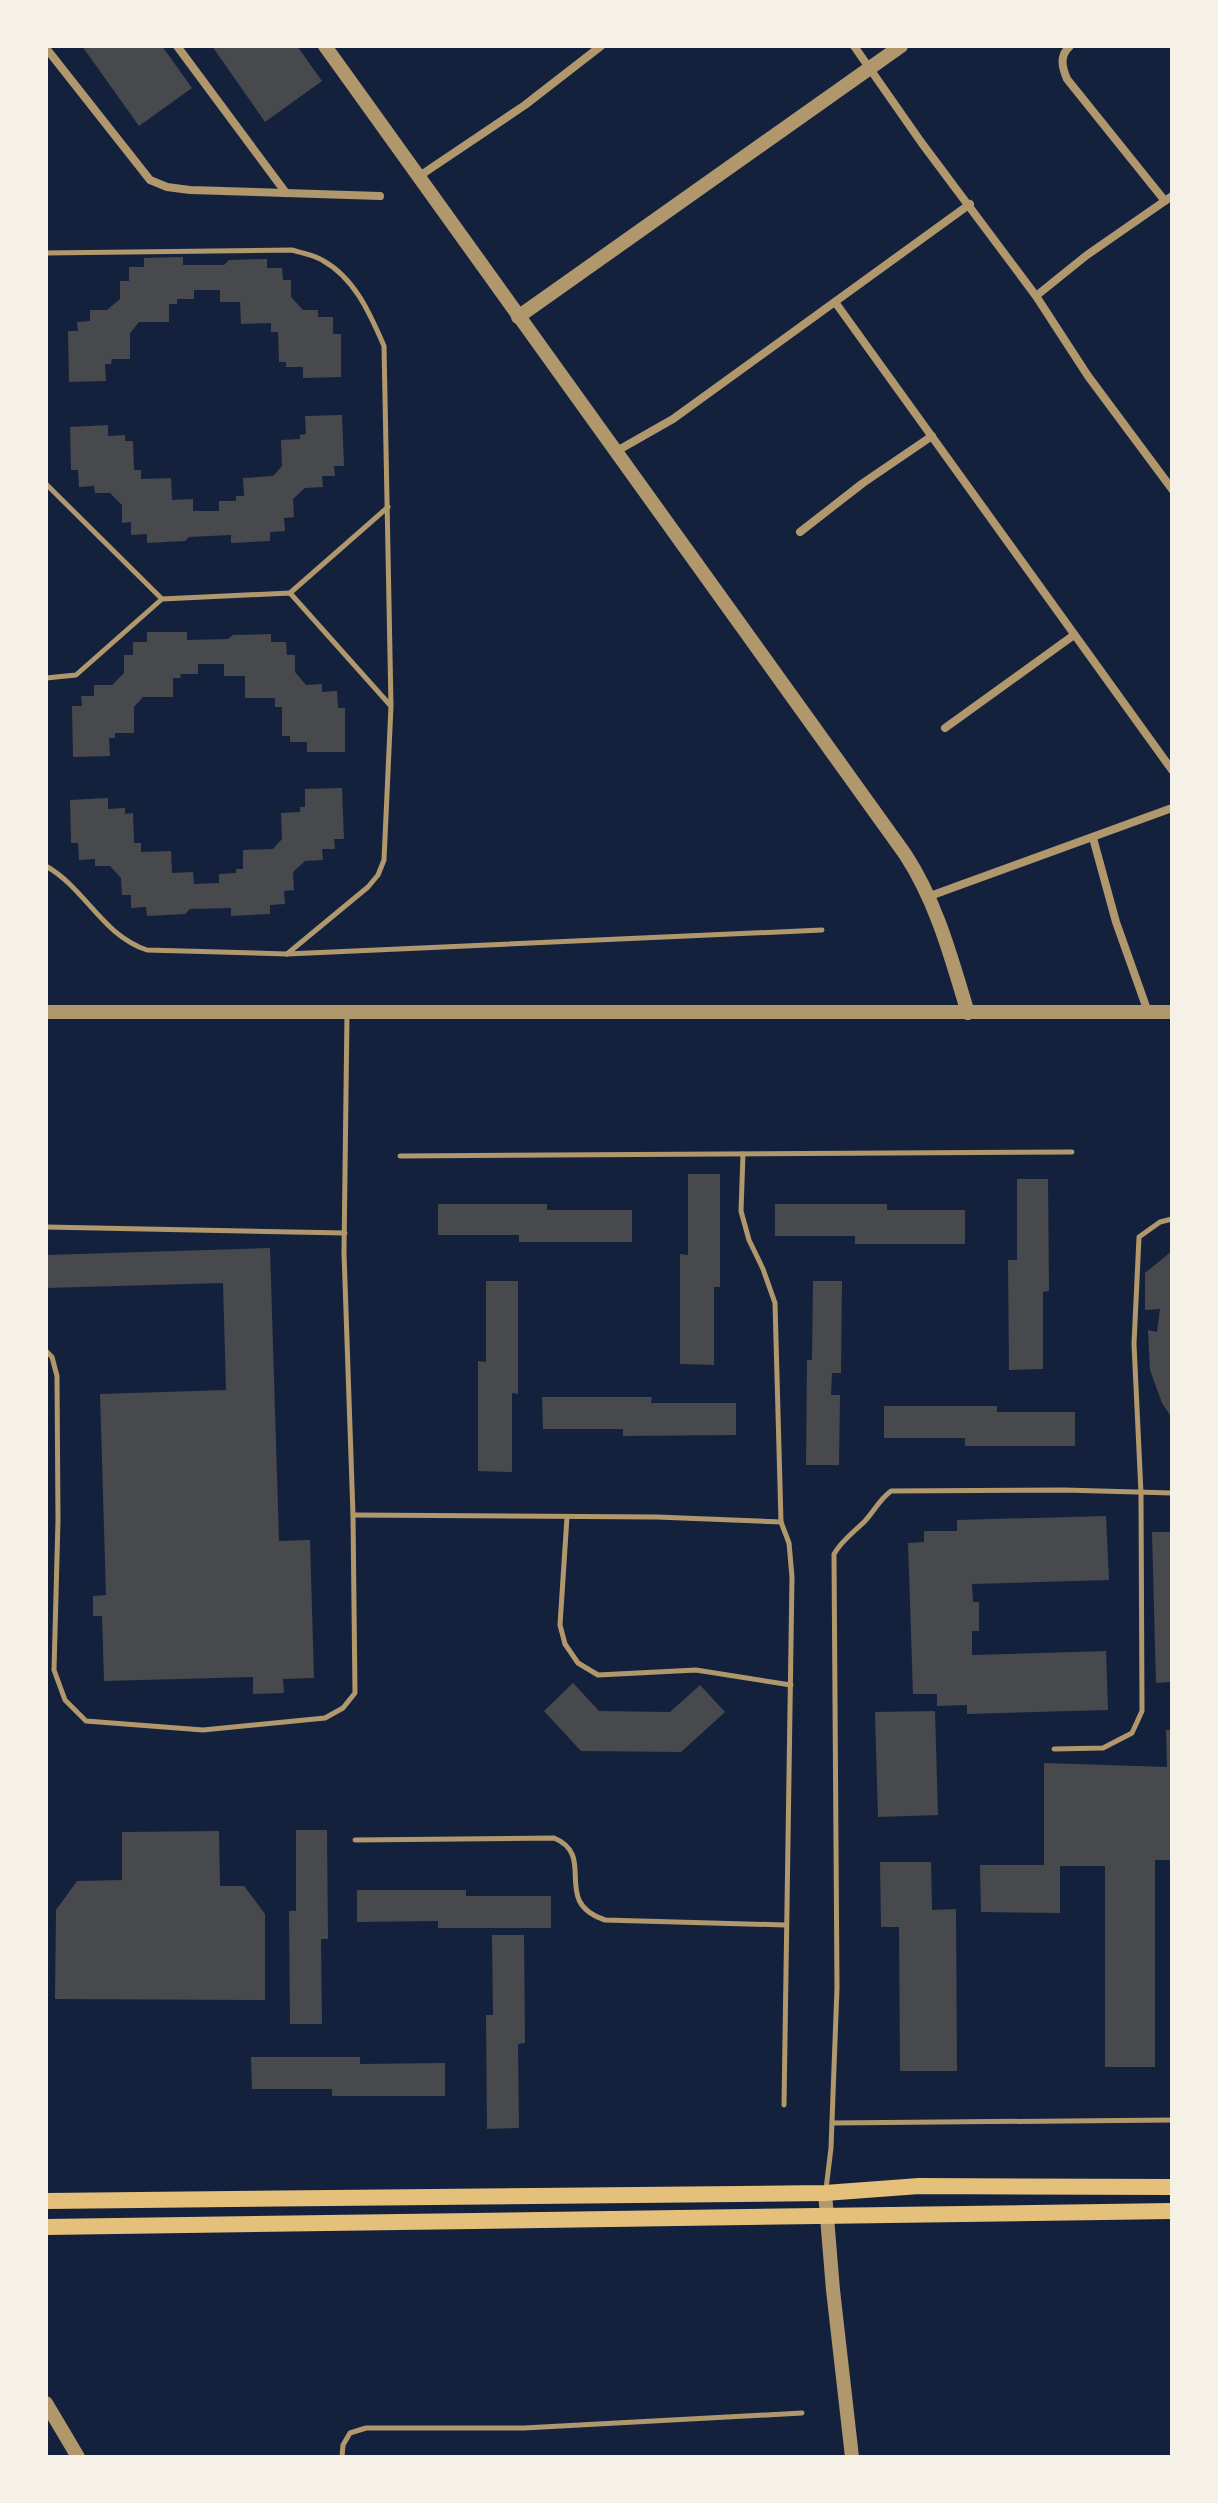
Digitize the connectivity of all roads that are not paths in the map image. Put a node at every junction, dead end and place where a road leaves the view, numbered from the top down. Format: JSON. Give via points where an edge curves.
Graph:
{"nodes":[{"id":1,"x":177,"y":46,"type":"edge"},
{"id":2,"x":325,"y":46,"type":"edge"},
{"id":3,"x":601,"y":46,"type":"edge"},
{"id":4,"x":854,"y":46,"type":"edge"},
{"id":5,"x":901,"y":46,"type":"edge"},
{"id":6,"x":1070,"y":46,"type":"edge"},
{"id":7,"x":46,"y":48,"type":"edge"},
{"id":8,"x":870,"y":68,"type":"junction"},
{"id":9,"x":418,"y":177,"type":"junction"},
{"id":10,"x":286,"y":193,"type":"junction"},
{"id":11,"x":380,"y":196,"type":"dead end"},
{"id":12,"x":1169,"y":199,"type":"edge"},
{"id":13,"x":970,"y":204,"type":"junction"},
{"id":14,"x":46,"y":253,"type":"edge"},
{"id":15,"x":1036,"y":296,"type":"junction"},
{"id":16,"x":835,"y":302,"type":"junction"},
{"id":17,"x":518,"y":317,"type":"junction"},
{"id":18,"x":932,"y":436,"type":"junction"},
{"id":19,"x":615,"y":452,"type":"junction"},
{"id":20,"x":46,"y":484,"type":"edge"},
{"id":21,"x":1172,"y":489,"type":"edge"},
{"id":22,"x":388,"y":507,"type":"junction"},
{"id":23,"x":800,"y":532,"type":"dead end"},
{"id":24,"x":290,"y":593,"type":"junction"},
{"id":25,"x":162,"y":599,"type":"junction"},
{"id":26,"x":1074,"y":635,"type":"junction"},
{"id":27,"x":46,"y":678,"type":"edge"},
{"id":28,"x":391,"y":706,"type":"junction"},
{"id":29,"x":945,"y":728,"type":"dead end"},
{"id":30,"x":1172,"y":770,"type":"edge"},
{"id":31,"x":1172,"y":808,"type":"edge"},
{"id":32,"x":1093,"y":838,"type":"junction"},
{"id":33,"x":46,"y":866,"type":"edge"},
{"id":34,"x":930,"y":896,"type":"junction"},
{"id":35,"x":822,"y":930,"type":"dead end"},
{"id":36,"x":287,"y":954,"type":"junction"},
{"id":37,"x":347,"y":1010,"type":"junction"},
{"id":38,"x":46,"y":1012,"type":"edge"},
{"id":39,"x":1148,"y":1012,"type":"junction"},
{"id":40,"x":1172,"y":1012,"type":"edge"},
{"id":41,"x":968,"y":1013,"type":"junction"},
{"id":42,"x":1072,"y":1152,"type":"dead end"},
{"id":43,"x":743,"y":1154,"type":"junction"},
{"id":44,"x":400,"y":1156,"type":"dead end"},
{"id":45,"x":1172,"y":1219,"type":"edge"},
{"id":46,"x":46,"y":1227,"type":"edge"},
{"id":47,"x":345,"y":1233,"type":"junction"},
{"id":48,"x":46,"y":1351,"type":"edge"},
{"id":49,"x":1141,"y":1493,"type":"junction"},
{"id":50,"x":1172,"y":1493,"type":"edge"},
{"id":51,"x":353,"y":1515,"type":"junction"},
{"id":52,"x":567,"y":1517,"type":"junction"},
{"id":53,"x":781,"y":1522,"type":"junction"},
{"id":54,"x":791,"y":1685,"type":"junction"},
{"id":55,"x":1054,"y":1749,"type":"dead end"},
{"id":56,"x":355,"y":1840,"type":"dead end"},
{"id":57,"x":785,"y":1925,"type":"junction"},
{"id":58,"x":784,"y":2105,"type":"dead end"},
{"id":59,"x":1172,"y":2120,"type":"edge"},
{"id":60,"x":832,"y":2123,"type":"junction"},
{"id":61,"x":1172,"y":2187,"type":"edge"},
{"id":62,"x":825,"y":2193,"type":"junction"},
{"id":63,"x":46,"y":2201,"type":"edge"},
{"id":64,"x":1172,"y":2211,"type":"edge"},
{"id":65,"x":826,"y":2217,"type":"junction"},
{"id":66,"x":46,"y":2227,"type":"edge"},
{"id":67,"x":46,"y":2403,"type":"edge"},
{"id":68,"x":802,"y":2413,"type":"dead end"},
{"id":69,"x":53,"y":2426,"type":"edge"},
{"id":70,"x":78,"y":2457,"type":"edge"},
{"id":71,"x":342,"y":2457,"type":"edge"},
{"id":72,"x":852,"y":2457,"type":"edge"}],
"edges":[{"from":1,"to":10,"type":"street"},
{"from":2,"to":9,"type":"street"},
{"from":3,"to":9,"type":"street"},
{"from":4,"to":8,"type":"street"},
{"from":5,"to":8,"type":"street"},
{"from":6,"to":12,"type":"street","via":[[1061,65],[1067,79]]},
{"from":7,"to":10,"type":"street","via":[[150,180],[190,190]]},
{"from":8,"to":13,"type":"street"},
{"from":8,"to":17,"type":"street"},
{"from":9,"to":17,"type":"street"},
{"from":10,"to":11,"type":"street"},
{"from":12,"to":15,"type":"street"},
{"from":13,"to":15,"type":"street"},
{"from":13,"to":16,"type":"street"},
{"from":14,"to":22,"type":"lane","via":[[292,250],[323,260],[367,307],[384,346]]},
{"from":15,"to":21,"type":"street"},
{"from":16,"to":18,"type":"street"},
{"from":16,"to":19,"type":"street","via":[[673,419]]},
{"from":17,"to":19,"type":"street"},
{"from":18,"to":23,"type":"street"},
{"from":18,"to":26,"type":"street"},
{"from":19,"to":34,"type":"street"},
{"from":20,"to":25,"type":"lane"},
{"from":22,"to":24,"type":"lane"},
{"from":22,"to":28,"type":"lane"},
{"from":24,"to":25,"type":"lane"},
{"from":24,"to":28,"type":"lane"},
{"from":25,"to":27,"type":"lane","via":[[76,675]]},
{"from":26,"to":29,"type":"street"},
{"from":26,"to":30,"type":"street"},
{"from":28,"to":36,"type":"lane","via":[[384,860],[378,875]]},
{"from":31,"to":32,"type":"street"},
{"from":32,"to":34,"type":"street"},
{"from":32,"to":39,"type":"street"},
{"from":33,"to":36,"type":"lane","via":[[129,944],[147,950]]},
{"from":34,"to":41,"type":"street"},
{"from":35,"to":36,"type":"lane"},
{"from":37,"to":38,"type":"street"},
{"from":37,"to":41,"type":"street"},
{"from":37,"to":47,"type":"lane"},
{"from":39,"to":40,"type":"street"},
{"from":39,"to":41,"type":"street"},
{"from":42,"to":43,"type":"lane"},
{"from":43,"to":44,"type":"lane"},
{"from":43,"to":53,"type":"lane","via":[[741,1211],[775,1303]]},
{"from":45,"to":49,"type":"lane","via":[[1139,1237],[1134,1344]]},
{"from":46,"to":47,"type":"lane"},
{"from":47,"to":51,"type":"lane"},
{"from":48,"to":51,"type":"lane","via":[[57,1376],[54,1670],[65,1700],[86,1721],[203,1730],[325,1718],[343,1708],[355,1693]]},
{"from":49,"to":50,"type":"lane"},
{"from":49,"to":55,"type":"lane","via":[[1142,1711],[1132,1733],[1103,1748]]},
{"from":49,"to":60,"type":"lane","via":[[891,1491],[834,1554],[837,1988]]},
{"from":51,"to":52,"type":"lane"},
{"from":52,"to":53,"type":"lane"},
{"from":52,"to":54,"type":"lane","via":[[560,1625],[578,1663],[598,1675],[696,1670]]},
{"from":53,"to":54,"type":"lane","via":[[792,1577]]},
{"from":54,"to":57,"type":"lane"},
{"from":56,"to":57,"type":"lane","via":[[554,1838],[574,1855],[577,1894],[589,1915],[605,1920]]},
{"from":57,"to":58,"type":"lane"},
{"from":59,"to":60,"type":"lane"},
{"from":60,"to":62,"type":"lane"},
{"from":61,"to":62,"type":"main road","via":[[919,2186]]},
{"from":62,"to":63,"type":"main road"},
{"from":62,"to":65,"type":"street"},
{"from":64,"to":65,"type":"main road"},
{"from":65,"to":66,"type":"main road"},
{"from":65,"to":72,"type":"street"},
{"from":67,"to":69,"type":"street"},
{"from":68,"to":71,"type":"lane","via":[[524,2428],[366,2428],[350,2433]]},
{"from":69,"to":70,"type":"street"}]}
